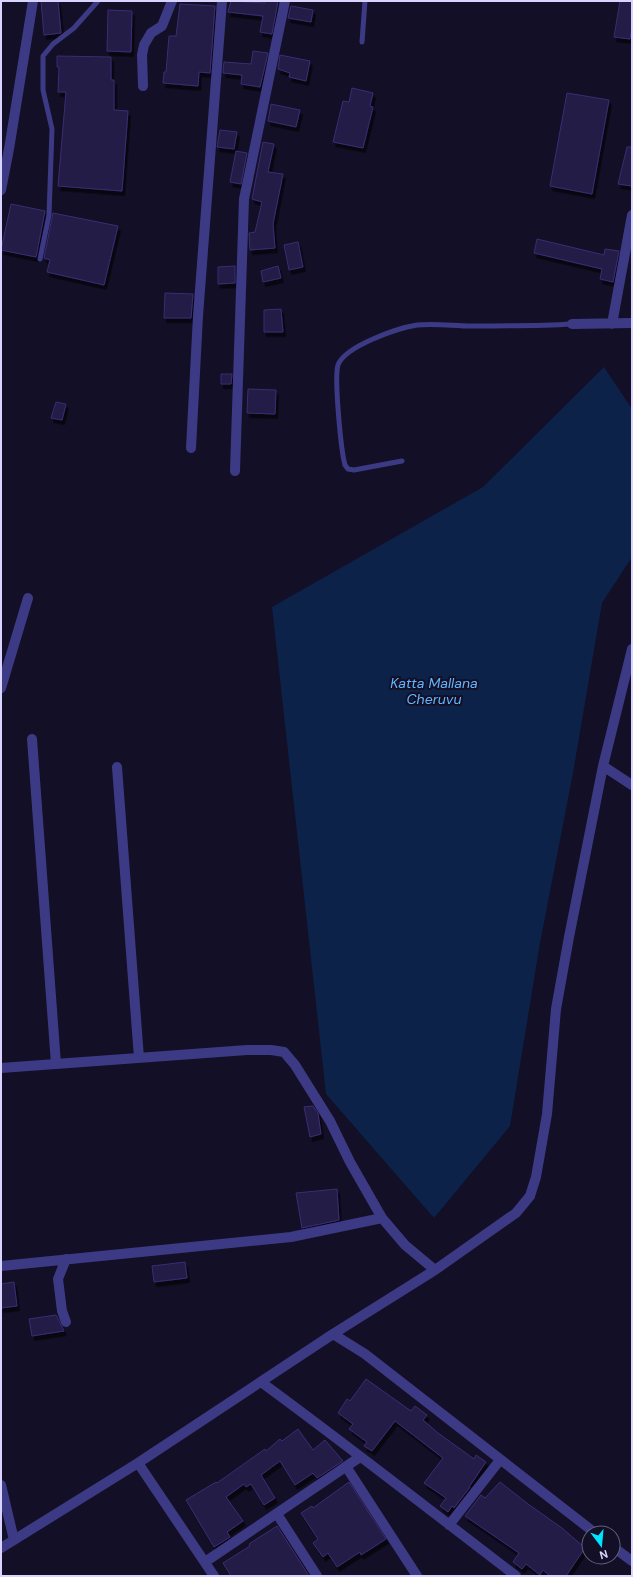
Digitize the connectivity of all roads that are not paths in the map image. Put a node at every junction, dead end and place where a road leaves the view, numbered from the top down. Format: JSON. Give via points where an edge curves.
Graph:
{"nodes":[{"id":1,"x":33,"y":1,"type":"edge"},
{"id":2,"x":98,"y":1,"type":"edge"},
{"id":3,"x":172,"y":1,"type":"edge"},
{"id":4,"x":222,"y":1,"type":"edge"},
{"id":5,"x":285,"y":1,"type":"edge"},
{"id":6,"x":365,"y":1,"type":"edge"},
{"id":7,"x":362,"y":42,"type":"dead end"},
{"id":8,"x":143,"y":86,"type":"dead end"},
{"id":9,"x":1,"y":190,"type":"edge"},
{"id":10,"x":632,"y":215,"type":"edge"},
{"id":11,"x":40,"y":259,"type":"dead end"},
{"id":12,"x":632,"y":323,"type":"edge"},
{"id":13,"x":572,"y":324,"type":"joint"},
{"id":14,"x":612,"y":324,"type":"junction"},
{"id":15,"x":191,"y":448,"type":"dead end"},
{"id":16,"x":402,"y":461,"type":"dead end"},
{"id":17,"x":235,"y":471,"type":"dead end"},
{"id":18,"x":28,"y":598,"type":"dead end"},
{"id":19,"x":632,"y":649,"type":"edge"},
{"id":20,"x":1,"y":688,"type":"edge"},
{"id":21,"x":32,"y":739,"type":"dead end"},
{"id":22,"x":603,"y":766,"type":"junction"},
{"id":23,"x":117,"y":767,"type":"dead end"},
{"id":24,"x":632,"y":785,"type":"edge"},
{"id":25,"x":139,"y":1058,"type":"junction"},
{"id":26,"x":56,"y":1064,"type":"junction"},
{"id":27,"x":1,"y":1068,"type":"edge"},
{"id":28,"x":382,"y":1218,"type":"junction"},
{"id":29,"x":66,"y":1259,"type":"junction"},
{"id":30,"x":1,"y":1266,"type":"edge"},
{"id":31,"x":435,"y":1270,"type":"junction"},
{"id":32,"x":66,"y":1322,"type":"dead end"},
{"id":33,"x":333,"y":1334,"type":"junction"},
{"id":34,"x":261,"y":1382,"type":"junction"},
{"id":35,"x":360,"y":1457,"type":"junction"},
{"id":36,"x":500,"y":1460,"type":"junction"},
{"id":37,"x":138,"y":1463,"type":"junction"},
{"id":38,"x":347,"y":1468,"type":"junction"},
{"id":39,"x":1,"y":1485,"type":"edge"},
{"id":40,"x":277,"y":1514,"type":"junction"},
{"id":41,"x":449,"y":1524,"type":"junction"},
{"id":42,"x":585,"y":1525,"type":"edge"},
{"id":43,"x":14,"y":1540,"type":"junction"},
{"id":44,"x":1,"y":1548,"type":"edge"},
{"id":45,"x":621,"y":1553,"type":"edge"},
{"id":46,"x":632,"y":1561,"type":"edge"},
{"id":47,"x":205,"y":1562,"type":"junction"},
{"id":48,"x":214,"y":1576,"type":"edge"},
{"id":49,"x":317,"y":1576,"type":"edge"},
{"id":50,"x":417,"y":1576,"type":"edge"},
{"id":51,"x":516,"y":1576,"type":"edge"}],
"edges":[{"from":1,"to":9,"type":"street","via":[[10,149]]},
{"from":2,"to":11,"type":"lane","via":[[74,28],[43,56],[43,90],[52,129],[49,215]]},
{"from":3,"to":8,"type":"street","via":[[162,26],[151,33],[144,45]]},
{"from":4,"to":15,"type":"street","via":[[198,316]]},
{"from":5,"to":17,"type":"street","via":[[244,199]]},
{"from":6,"to":7,"type":"lane"},
{"from":10,"to":14,"type":"street"},
{"from":12,"to":14,"type":"street"},
{"from":13,"to":14,"type":"street"},
{"from":13,"to":16,"type":"lane","via":[[416,326],[394,331],[344,355],[338,366],[336,382],[345,465],[348,469],[354,470]]},
{"from":18,"to":20,"type":"street"},
{"from":19,"to":22,"type":"street"},
{"from":21,"to":26,"type":"street"},
{"from":22,"to":24,"type":"street"},
{"from":22,"to":31,"type":"street","via":[[556,1009],[547,1114],[536,1178],[530,1196],[516,1213]]},
{"from":23,"to":25,"type":"street"},
{"from":25,"to":26,"type":"street"},
{"from":25,"to":28,"type":"street","via":[[247,1050],[284,1052],[296,1065],[330,1121]]},
{"from":26,"to":27,"type":"street"},
{"from":28,"to":29,"type":"street","via":[[291,1237]]},
{"from":28,"to":31,"type":"street","via":[[405,1245]]},
{"from":29,"to":30,"type":"street"},
{"from":29,"to":32,"type":"street","via":[[58,1279]]},
{"from":31,"to":33,"type":"street"},
{"from":33,"to":34,"type":"street"},
{"from":33,"to":36,"type":"street","via":[[365,1354]]},
{"from":34,"to":35,"type":"street","via":[[318,1422]]},
{"from":34,"to":37,"type":"street"},
{"from":35,"to":38,"type":"street"},
{"from":35,"to":41,"type":"street"},
{"from":36,"to":41,"type":"street"},
{"from":36,"to":42,"type":"street"},
{"from":37,"to":43,"type":"street"},
{"from":37,"to":47,"type":"street"},
{"from":38,"to":40,"type":"street"},
{"from":38,"to":50,"type":"street"},
{"from":39,"to":43,"type":"street"},
{"from":40,"to":47,"type":"street"},
{"from":40,"to":49,"type":"street"},
{"from":41,"to":51,"type":"street"},
{"from":43,"to":44,"type":"street"},
{"from":45,"to":46,"type":"street"},
{"from":47,"to":48,"type":"street"}]}
